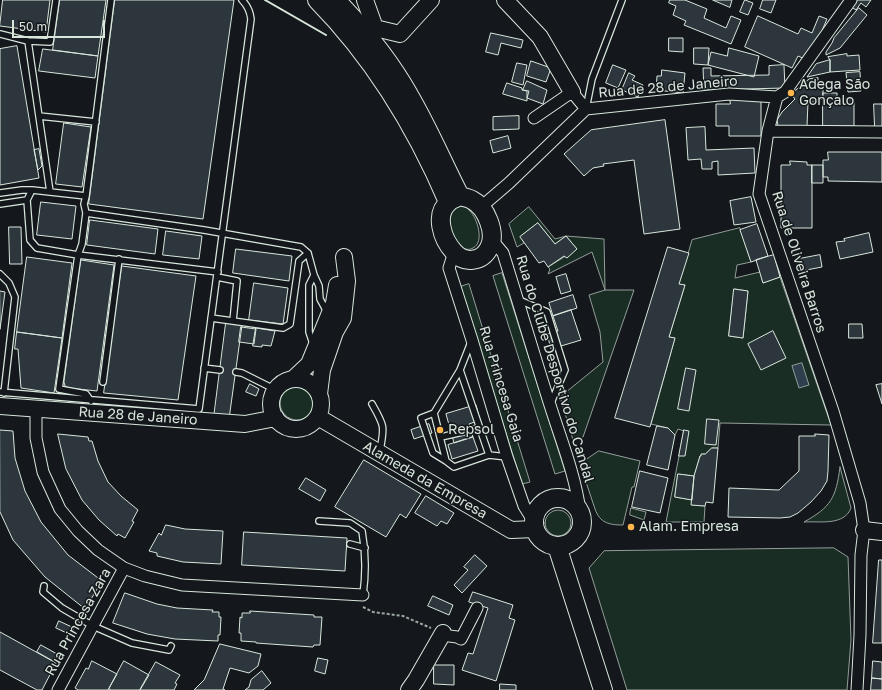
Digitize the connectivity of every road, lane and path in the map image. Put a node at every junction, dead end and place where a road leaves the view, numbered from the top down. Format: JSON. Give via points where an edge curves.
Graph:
{"nodes":[{"id":1,"x":56,"y":0,"type":"edge"},
{"id":2,"x":111,"y":0,"type":"edge"},
{"id":3,"x":242,"y":0,"type":"edge"},
{"id":4,"x":317,"y":0,"type":"edge"},
{"id":5,"x":336,"y":0,"type":"edge"},
{"id":6,"x":366,"y":0,"type":"edge"},
{"id":7,"x":430,"y":0,"type":"edge"},
{"id":8,"x":505,"y":0,"type":"edge"},
{"id":9,"x":622,"y":0,"type":"edge"},
{"id":10,"x":851,"y":0,"type":"edge"},
{"id":11,"x":0,"y":34,"type":"edge"},
{"id":12,"x":28,"y":41,"type":"junction"},
{"id":13,"x":572,"y":92,"type":"junction"},
{"id":14,"x":777,"y":97,"type":"junction"},
{"id":15,"x":404,"y":99,"type":"junction"},
{"id":16,"x":586,"y":109,"type":"junction"},
{"id":17,"x":39,"y":116,"type":"junction"},
{"id":18,"x":534,"y":118,"type":"dead end"},
{"id":19,"x":96,"y":122,"type":"junction"},
{"id":20,"x":768,"y":131,"type":"junction"},
{"id":21,"x":882,"y":132,"type":"edge"},
{"id":22,"x":32,"y":190,"type":"junction"},
{"id":23,"x":50,"y":192,"type":"junction"},
{"id":24,"x":0,"y":193,"type":"edge"},
{"id":25,"x":86,"y":196,"type":"junction"},
{"id":26,"x":454,"y":199,"type":"junction"},
{"id":27,"x":28,"y":200,"type":"junction"},
{"id":28,"x":0,"y":204,"type":"edge"},
{"id":29,"x":481,"y":206,"type":"junction"},
{"id":30,"x":86,"y":213,"type":"junction"},
{"id":31,"x":223,"y":233,"type":"junction"},
{"id":32,"x":492,"y":240,"type":"junction"},
{"id":33,"x":454,"y":252,"type":"junction"},
{"id":34,"x":308,"y":253,"type":"junction"},
{"id":35,"x":78,"y":255,"type":"junction"},
{"id":36,"x":119,"y":259,"type":"junction"},
{"id":37,"x":0,"y":274,"type":"edge"},
{"id":38,"x":314,"y":274,"type":"junction"},
{"id":39,"x":217,"y":275,"type":"junction"},
{"id":40,"x":517,"y":299,"type":"junction"},
{"id":41,"x":329,"y":315,"type":"junction"},
{"id":42,"x":211,"y":318,"type":"junction"},
{"id":43,"x":233,"y":321,"type":"junction"},
{"id":44,"x":335,"y":332,"type":"junction"},
{"id":45,"x":472,"y":340,"type":"junction"},
{"id":46,"x":315,"y":349,"type":"junction"},
{"id":47,"x":204,"y":368,"type":"junction"},
{"id":48,"x":220,"y":370,"type":"dead end"},
{"id":49,"x":460,"y":370,"type":"junction"},
{"id":50,"x":236,"y":372,"type":"dead end"},
{"id":51,"x":293,"y":379,"type":"junction"},
{"id":52,"x":103,"y":382,"type":"dead end"},
{"id":53,"x":276,"y":390,"type":"junction"},
{"id":54,"x":320,"y":394,"type":"junction"},
{"id":55,"x":1,"y":397,"type":"edge"},
{"id":56,"x":91,"y":401,"type":"junction"},
{"id":57,"x":372,"y":404,"type":"dead end"},
{"id":58,"x":550,"y":405,"type":"junction"},
{"id":59,"x":36,"y":409,"type":"junction"},
{"id":60,"x":434,"y":413,"type":"junction"},
{"id":61,"x":318,"y":417,"type":"junction"},
{"id":62,"x":276,"y":418,"type":"junction"},
{"id":63,"x":480,"y":428,"type":"junction"},
{"id":64,"x":441,"y":437,"type":"junction"},
{"id":65,"x":379,"y":453,"type":"junction"},
{"id":66,"x":489,"y":455,"type":"junction"},
{"id":67,"x":507,"y":457,"type":"junction"},
{"id":68,"x":446,"y":461,"type":"junction"},
{"id":69,"x":580,"y":511,"type":"junction"},
{"id":70,"x":318,"y":522,"type":"dead end"},
{"id":71,"x":534,"y":525,"type":"junction"},
{"id":72,"x":864,"y":530,"type":"junction"},
{"id":73,"x":882,"y":532,"type":"edge"},
{"id":74,"x":350,"y":544,"type":"dead end"},
{"id":75,"x":557,"y":546,"type":"junction"},
{"id":76,"x":365,"y":548,"type":"junction"},
{"id":77,"x":124,"y":568,"type":"junction"},
{"id":78,"x":44,"y":586,"type":"dead end"},
{"id":79,"x":363,"y":595,"type":"junction"},
{"id":80,"x":477,"y":608,"type":"dead end"},
{"id":81,"x":93,"y":626,"type":"junction"},
{"id":82,"x":443,"y":634,"type":"junction"},
{"id":83,"x":171,"y":646,"type":"dead end"},
{"id":84,"x":58,"y":690,"type":"edge"},
{"id":85,"x":409,"y":690,"type":"edge"},
{"id":86,"x":603,"y":690,"type":"edge"},
{"id":87,"x":857,"y":690,"type":"edge"}],
"edges":[{"from":1,"to":12,"type":"lane","via":[[50,42]]},
{"from":2,"to":19,"type":"lane"},
{"from":3,"to":31,"type":"lane","via":[[250,11],[251,19]]},
{"from":4,"to":15,"type":"main road"},
{"from":5,"to":15,"type":"main road","via":[[390,65]]},
{"from":6,"to":7,"type":"street","via":[[375,28],[400,34]]},
{"from":8,"to":13,"type":"street","via":[[540,38]]},
{"from":9,"to":16,"type":"lane","via":[[592,79]]},
{"from":10,"to":14,"type":"street","via":[[785,92]]},
{"from":11,"to":12,"type":"lane"},
{"from":12,"to":17,"type":"lane"},
{"from":13,"to":16,"type":"street","name":"Rua de 28 de Janeiro"},
{"from":13,"to":18,"type":"street"},
{"from":14,"to":16,"type":"street","name":"Rua de 28 de Janeiro","via":[[728,94]]},
{"from":14,"to":20,"type":"street","name":"Rua de Oliveira Barros"},
{"from":15,"to":26,"type":"main road","via":[[436,174]]},
{"from":16,"to":29,"type":"street","name":"Rua de 28 de Janeiro","via":[[509,183]]},
{"from":17,"to":19,"type":"lane"},
{"from":17,"to":23,"type":"lane"},
{"from":19,"to":25,"type":"lane"},
{"from":20,"to":21,"type":"street"},
{"from":20,"to":72,"type":"street","name":"Rua de Oliveira Barros","via":[[758,194],[833,410],[860,503]]},
{"from":22,"to":23,"type":"lane"},
{"from":22,"to":24,"type":"lane"},
{"from":22,"to":27,"type":"lane"},
{"from":23,"to":25,"type":"lane"},
{"from":25,"to":30,"type":"lane"},
{"from":26,"to":29,"type":"main road","via":[[472,199]]},
{"from":26,"to":33,"type":"main road","via":[[442,213],[441,222],[444,237]]},
{"from":27,"to":28,"type":"lane"},
{"from":27,"to":35,"type":"lane","via":[[30,240],[36,248]]},
{"from":29,"to":32,"type":"main road","via":[[488,220]]},
{"from":30,"to":31,"type":"lane"},
{"from":30,"to":35,"type":"lane"},
{"from":31,"to":34,"type":"lane","via":[[301,247]]},
{"from":31,"to":39,"type":"lane"},
{"from":32,"to":33,"type":"main road","via":[[489,249],[478,260],[471,260]]},
{"from":32,"to":40,"type":"street","name":"Rua do Clube Desportivo do Candal","via":[[503,253]]},
{"from":33,"to":45,"type":"street","name":"Rua Princesa Gaia","via":[[449,268]]},
{"from":34,"to":38,"type":"lane"},
{"from":34,"to":43,"type":"lane","via":[[299,261],[290,324],[283,328]]},
{"from":35,"to":36,"type":"lane"},
{"from":35,"to":56,"type":"lane","via":[[59,389],[86,394]]},
{"from":36,"to":39,"type":"lane"},
{"from":36,"to":52,"type":"lane"},
{"from":37,"to":55,"type":"lane","via":[[9,283],[15,297]]},
{"from":38,"to":41,"type":"lane","via":[[319,286],[320,299]]},
{"from":38,"to":46,"type":"lane","via":[[309,285],[309,332]]},
{"from":39,"to":42,"type":"lane"},
{"from":39,"to":43,"type":"lane","via":[[238,281]]},
{"from":40,"to":58,"type":"street","name":"Rua do Clube Desportivo do Candal"},
{"from":40,"to":58,"type":"lane","via":[[547,312],[565,370]]},
{"from":41,"to":44,"type":"lane"},
{"from":41,"to":44,"type":"street","via":[[334,304],[344,256],[347,281],[343,318]]},
{"from":41,"to":46,"type":"street"},
{"from":42,"to":43,"type":"lane"},
{"from":42,"to":47,"type":"lane"},
{"from":44,"to":54,"type":"street","via":[[322,370]]},
{"from":45,"to":49,"type":"lane"},
{"from":45,"to":67,"type":"street","name":"Rua Princesa Gaia"},
{"from":46,"to":51,"type":"street","via":[[308,364]]},
{"from":47,"to":48,"type":"lane"},
{"from":47,"to":56,"type":"lane","via":[[199,409]]},
{"from":49,"to":60,"type":"lane"},
{"from":49,"to":63,"type":"lane"},
{"from":50,"to":53,"type":"lane"},
{"from":51,"to":53,"type":"street"},
{"from":51,"to":54,"type":"street","via":[[309,382]]},
{"from":53,"to":62,"type":"street","via":[[272,402]]},
{"from":54,"to":61,"type":"street","via":[[321,410]]},
{"from":55,"to":56,"type":"lane"},
{"from":55,"to":59,"type":"street","name":"Rua 28 de Janeiro"},
{"from":57,"to":65,"type":"lane","via":[[384,432]]},
{"from":58,"to":69,"type":"street","name":"Rua do Clube Desportivo do Candal","via":[[571,468]]},
{"from":59,"to":62,"type":"street","name":"Rua 28 de Janeiro","via":[[245,424]]},
{"from":59,"to":77,"type":"street","via":[[36,438],[43,472],[60,509],[98,550]]},
{"from":60,"to":64,"type":"lane"},
{"from":60,"to":68,"type":"lane","via":[[421,418],[433,453]]},
{"from":61,"to":62,"type":"street","via":[[305,427],[297,429],[289,428]]},
{"from":61,"to":65,"type":"street","name":"Alameda da Empresa"},
{"from":63,"to":64,"type":"lane"},
{"from":63,"to":66,"type":"lane"},
{"from":64,"to":68,"type":"lane"},
{"from":65,"to":71,"type":"street","name":"Alameda da Empresa","via":[[511,530]]},
{"from":66,"to":67,"type":"lane"},
{"from":66,"to":68,"type":"lane","via":[[454,466]]},
{"from":67,"to":71,"type":"street","name":"Rua Princesa Gaia","via":[[524,506]]},
{"from":69,"to":71,"type":"main road","via":[[570,501],[555,498],[544,502],[538,508]]},
{"from":69,"to":75,"type":"main road","via":[[582,526],[576,539],[563,546]]},
{"from":70,"to":76,"type":"lane","via":[[350,523],[362,531]]},
{"from":71,"to":75,"type":"main road","via":[[543,541]]},
{"from":72,"to":73,"type":"street"},
{"from":72,"to":87,"type":"street","name":"Rua de Oliveira Barros"},
{"from":74,"to":76,"type":"lane"},
{"from":75,"to":86,"type":"main road"},
{"from":76,"to":79,"type":"lane","via":[[366,575]]},
{"from":77,"to":79,"type":"street","via":[[182,585]]},
{"from":77,"to":81,"type":"street","name":"Rua Princesa Zara"},
{"from":78,"to":81,"type":"lane","via":[[43,592],[62,608]]},
{"from":79,"to":82,"type":"path","via":[[362,606],[373,612],[403,616]]},
{"from":80,"to":82,"type":"street","via":[[461,640]]},
{"from":81,"to":83,"type":"lane","via":[[132,643],[168,650]]},
{"from":81,"to":84,"type":"street","name":"Rua Princesa Zara"},
{"from":82,"to":85,"type":"street"}]}
